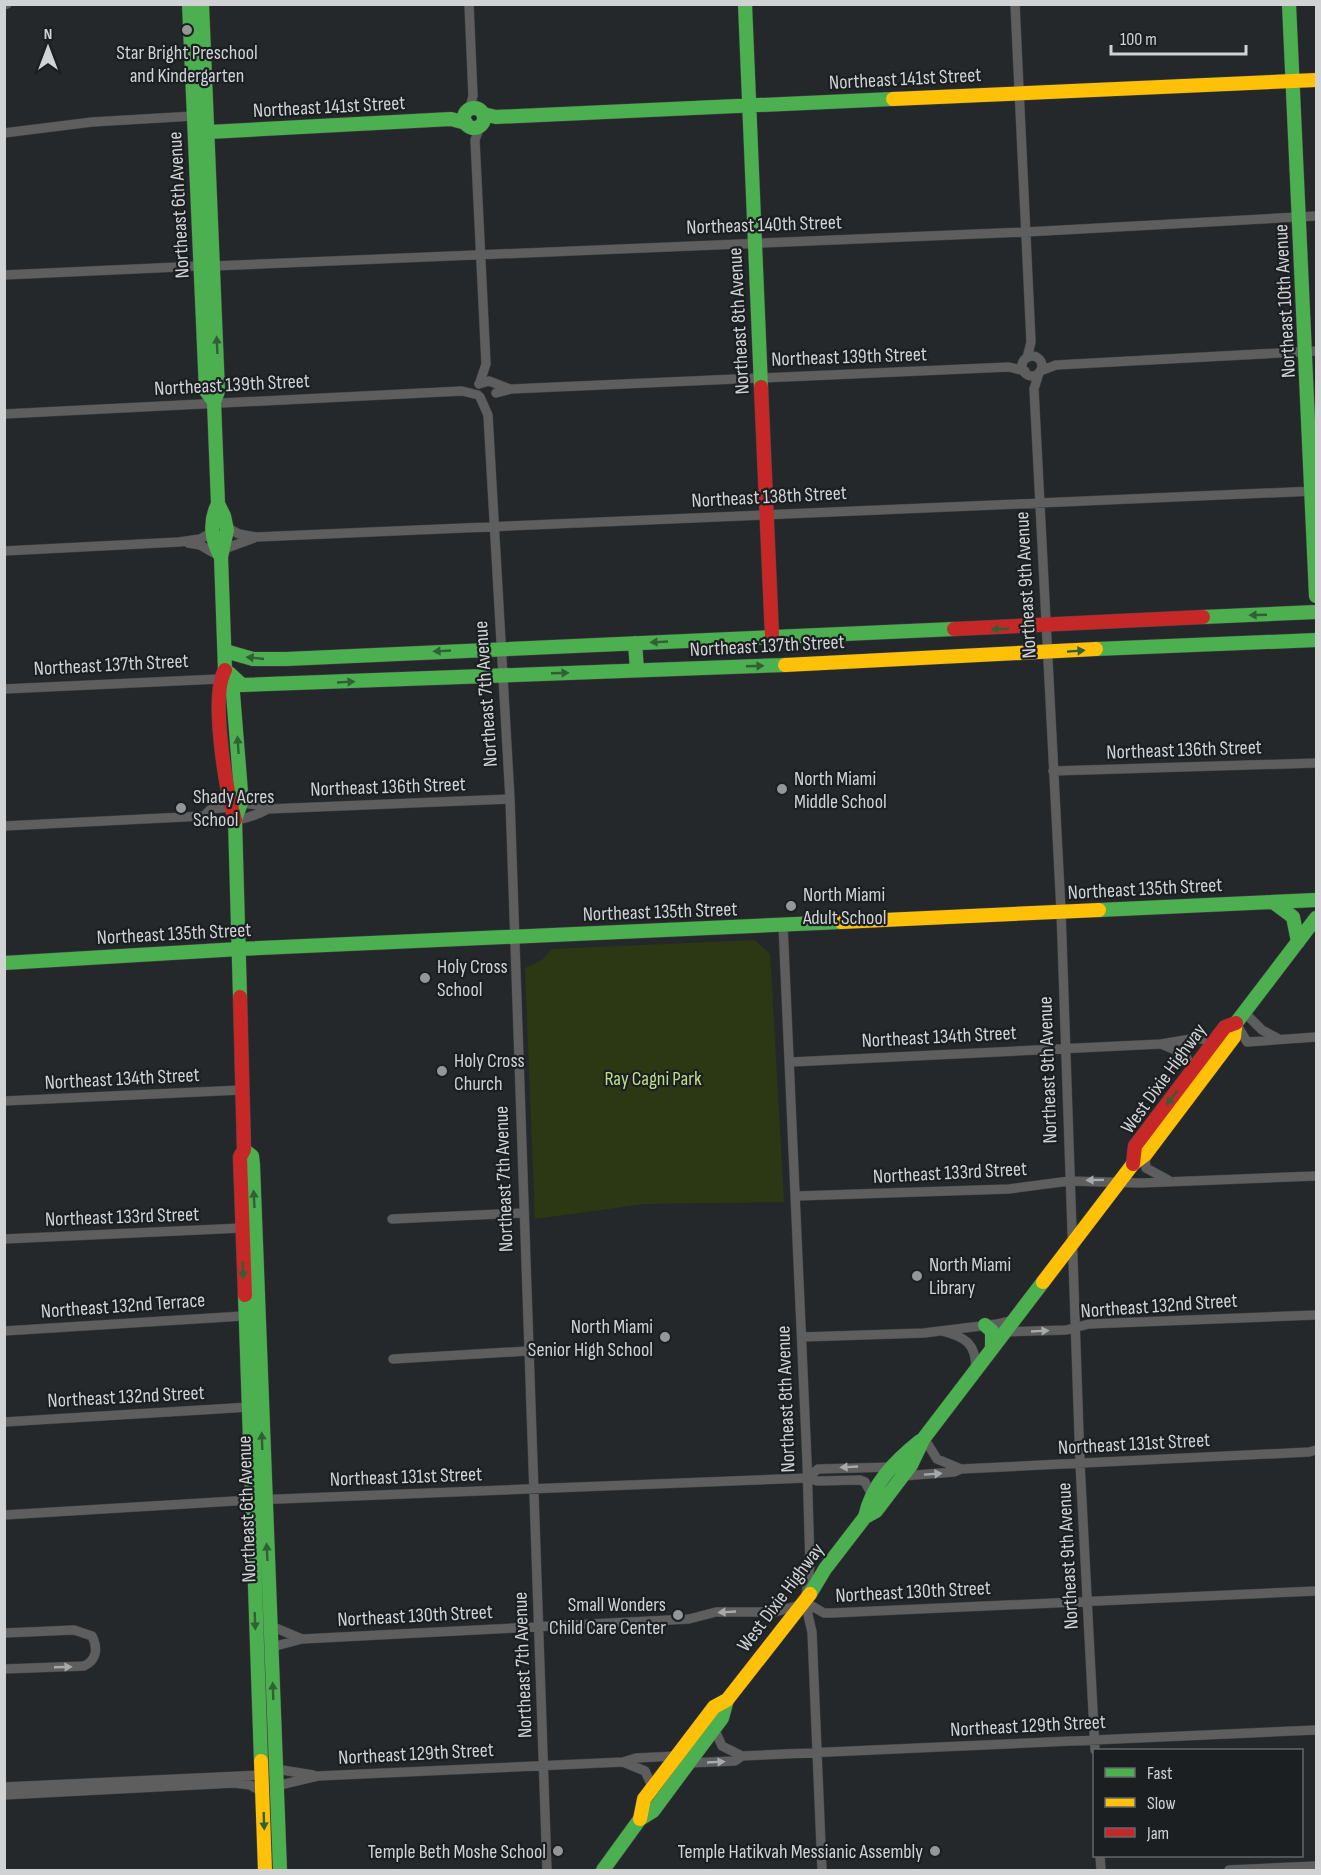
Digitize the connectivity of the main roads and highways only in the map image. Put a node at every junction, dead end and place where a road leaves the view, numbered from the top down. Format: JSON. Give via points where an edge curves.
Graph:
{"nodes":[{"id":1,"x":189,"y":4,"type":"edge"},
{"id":2,"x":202,"y":4,"type":"edge"},
{"id":3,"x":745,"y":4,"type":"edge"},
{"id":4,"x":1289,"y":4,"type":"edge"},
{"id":5,"x":1317,"y":80,"type":"edge"},
{"id":6,"x":1292,"y":81,"type":"junction"},
{"id":7,"x":748,"y":105,"type":"junction"},
{"id":8,"x":209,"y":132,"type":"junction"},
{"id":9,"x":209,"y":262,"type":"junction"},
{"id":10,"x":1312,"y":352,"type":"edge"},
{"id":11,"x":1314,"y":491,"type":"edge"},
{"id":12,"x":1317,"y":596,"type":"edge"},
{"id":13,"x":1317,"y":612,"type":"edge"},
{"id":14,"x":931,"y":632,"type":"junction"},
{"id":15,"x":772,"y":636,"type":"junction"},
{"id":16,"x":1317,"y":640,"type":"edge"},
{"id":17,"x":635,"y":643,"type":"junction"},
{"id":18,"x":225,"y":651,"type":"junction"},
{"id":19,"x":369,"y":654,"type":"junction"},
{"id":20,"x":932,"y":656,"type":"junction"},
{"id":21,"x":637,"y":670,"type":"junction"},
{"id":22,"x":222,"y":674,"type":"junction"},
{"id":23,"x":370,"y":681,"type":"junction"},
{"id":24,"x":1317,"y":900,"type":"edge"},
{"id":25,"x":1273,"y":902,"type":"junction"},
{"id":26,"x":1317,"y":918,"type":"edge"},
{"id":27,"x":1298,"y":942,"type":"junction"},
{"id":28,"x":239,"y":949,"type":"junction"},
{"id":29,"x":4,"y":963,"type":"edge"},
{"id":30,"x":1240,"y":1018,"type":"junction"},
{"id":31,"x":244,"y":1150,"type":"junction"},
{"id":32,"x":1133,"y":1164,"type":"junction"},
{"id":33,"x":242,"y":1228,"type":"junction"},
{"id":34,"x":256,"y":1251,"type":"junction"},
{"id":35,"x":985,"y":1325,"type":"road end"},
{"id":36,"x":992,"y":1349,"type":"junction"},
{"id":37,"x":898,"y":1472,"type":"junction"},
{"id":38,"x":258,"y":1499,"type":"junction"},
{"id":39,"x":865,"y":1517,"type":"junction"},
{"id":40,"x":727,"y":1700,"type":"junction"},
{"id":41,"x":261,"y":1743,"type":"junction"},
{"id":42,"x":682,"y":1760,"type":"junction"},
{"id":43,"x":262,"y":1775,"type":"junction"},
{"id":44,"x":276,"y":1786,"type":"junction"},
{"id":45,"x":277,"y":1811,"type":"junction"},
{"id":46,"x":640,"y":1819,"type":"junction"},
{"id":47,"x":265,"y":1870,"type":"edge"},
{"id":48,"x":280,"y":1870,"type":"edge"},
{"id":49,"x":603,"y":1870,"type":"edge"}],
"edges":[{"from":1,"to":9,"type":"main road","name":"Northeast 6th Avenue","via":[[194,116],[201,134]]},
{"from":2,"to":8,"type":"main road","name":"Northeast 6th Avenue"},
{"from":3,"to":7,"type":"main road","name":"Northeast 8th Avenue"},
{"from":4,"to":6,"type":"main road","name":"Northeast 10th Avenue"},
{"from":5,"to":6,"type":"main road","name":"Northeast 141st Street"},
{"from":6,"to":7,"type":"main road","name":"Northeast 141st Street"},
{"from":6,"to":10,"type":"main road","name":"Northeast 10th Avenue","via":[[1299,217]]},
{"from":7,"to":8,"type":"main road","name":"Northeast 141st Street"},
{"from":7,"to":15,"type":"main road","name":"Northeast 8th Avenue"},
{"from":8,"to":9,"type":"main road","name":"Northeast 6th Avenue"},
{"from":9,"to":18,"type":"main road","name":"Northeast 6th Avenue","via":[[218,391],[214,402],[218,504],[212,512],[219,530],[214,547],[224,552]]},
{"from":10,"to":11,"type":"main road","name":"Northeast 10th Avenue"},
{"from":11,"to":12,"type":"main road","name":"Northeast 10th Avenue"},
{"from":13,"to":14,"type":"main road","name":"Northeast 137th Street","one_way":true},
{"from":14,"to":15,"type":"main road","name":"Northeast 137th Street"},
{"from":14,"to":20,"type":"main road"},
{"from":15,"to":17,"type":"main road","name":"Northeast 137th Street","one_way":true},
{"from":20,"to":16,"type":"main road","name":"Northeast 137th Street","one_way":true},
{"from":17,"to":19,"type":"main road","name":"Northeast 137th Street","one_way":true},
{"from":17,"to":21,"type":"main road"},
{"from":19,"to":18,"type":"main road","name":"Northeast 137th Street","one_way":true,"via":[[253,659]]},
{"from":18,"to":22,"type":"main road","name":"Northeast 6th Avenue"},
{"from":19,"to":23,"type":"main road"},
{"from":21,"to":20,"type":"main road","name":"Northeast 137th Street","one_way":true},
{"from":23,"to":21,"type":"main road","name":"Northeast 137th Street","one_way":true},
{"from":22,"to":23,"type":"main road","name":"Northeast 137th Street","one_way":true,"via":[[242,685]]},
{"from":22,"to":28,"type":"main road","name":"Northeast 6th Avenue","via":[[232,681]]},
{"from":24,"to":25,"type":"main road","name":"Northeast 135th Street"},
{"from":25,"to":27,"type":"main road","via":[[1294,919]]},
{"from":25,"to":28,"type":"main road","name":"Northeast 135th Street"},
{"from":26,"to":27,"type":"main road","name":"West Dixie Highway"},
{"from":27,"to":30,"type":"main road","name":"West Dixie Highway"},
{"from":28,"to":29,"type":"main road","name":"Northeast 135th Street"},
{"from":28,"to":31,"type":"main road","name":"Northeast 6th Avenue"},
{"from":30,"to":32,"type":"main road","name":"West Dixie Highway","via":[[1234,1036],[1145,1155]]},
{"from":30,"to":32,"type":"main road","name":"West Dixie Highway","one_way":true,"via":[[1225,1027],[1135,1146]]},
{"from":31,"to":33,"type":"main road","name":"Northeast 6th Avenue","via":[[240,1157]]},
{"from":34,"to":31,"type":"main road","name":"Northeast 6th Avenue","one_way":true,"via":[[252,1157]]},
{"from":32,"to":36,"type":"main road","name":"West Dixie Highway"},
{"from":33,"to":34,"type":"main road"},
{"from":33,"to":38,"type":"main road","name":"Northeast 6th Avenue","one_way":true,"via":[[243,1316]]},
{"from":38,"to":34,"type":"main road","name":"Northeast 6th Avenue","one_way":true},
{"from":35,"to":36,"type":"main road","via":[[992,1331]]},
{"from":36,"to":37,"type":"main road","name":"West Dixie Highway","via":[[924,1438],[903,1454]]},
{"from":37,"to":39,"type":"main road","name":"West Dixie Highway","via":[[876,1511]]},
{"from":37,"to":39,"type":"main road","name":"West Dixie Highway","via":[[872,1495]]},
{"from":38,"to":41,"type":"main road","name":"Northeast 6th Avenue","one_way":true},
{"from":44,"to":38,"type":"main road","name":"Northeast 6th Avenue","one_way":true,"via":[[271,1626]]},
{"from":39,"to":40,"type":"main road","name":"West Dixie Highway","via":[[805,1602]]},
{"from":40,"to":42,"type":"main road","name":"West Dixie Highway","via":[[714,1707]]},
{"from":40,"to":42,"type":"main road","name":"West Dixie Highway","via":[[726,1713]]},
{"from":41,"to":43,"type":"main road","name":"Northeast 6th Avenue"},
{"from":41,"to":44,"type":"main road"},
{"from":42,"to":46,"type":"main road","name":"West Dixie Highway","via":[[653,1811]]},
{"from":42,"to":46,"type":"main road","name":"West Dixie Highway","via":[[644,1799]]},
{"from":43,"to":45,"type":"main road"},
{"from":43,"to":47,"type":"main road","name":"Northeast 6th Avenue","one_way":true},
{"from":44,"to":45,"type":"main road","name":"Northeast 6th Avenue"},
{"from":45,"to":48,"type":"main road","name":"Northeast 6th Avenue"},
{"from":46,"to":49,"type":"main road","name":"West Dixie Highway"}]}
